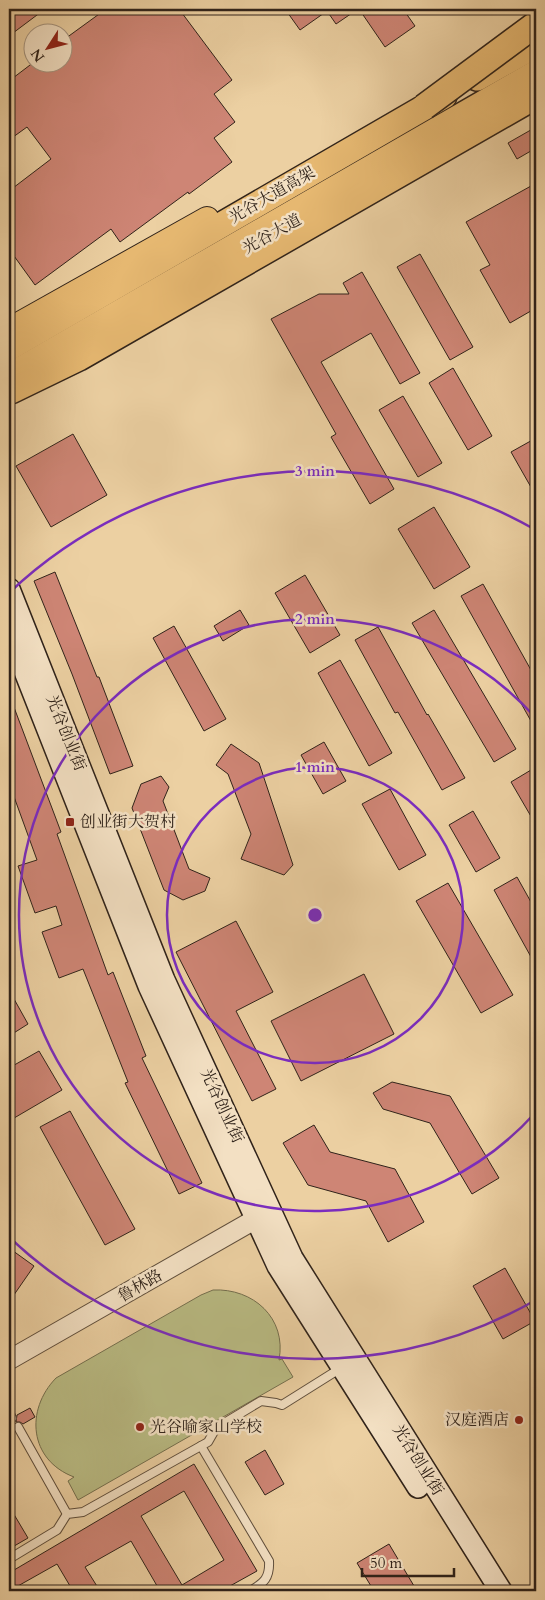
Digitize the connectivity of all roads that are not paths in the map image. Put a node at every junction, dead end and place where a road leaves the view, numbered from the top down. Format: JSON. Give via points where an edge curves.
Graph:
{"nodes":[{"id":1,"x":536,"y":24,"type":"edge"},
{"id":2,"x":536,"y":35,"type":"edge"},
{"id":3,"x":536,"y":45,"type":"edge"},
{"id":4,"x":536,"y":73,"type":"edge"},
{"id":5,"x":536,"y":86,"type":"edge"},
{"id":6,"x":536,"y":96,"type":"edge"},
{"id":7,"x":424,"y":107,"type":"junction"},
{"id":8,"x":9,"y":330,"type":"edge"},
{"id":9,"x":9,"y":348,"type":"edge"},
{"id":10,"x":9,"y":376,"type":"edge"},
{"id":11,"x":9,"y":383,"type":"edge"},
{"id":12,"x":9,"y":392,"type":"edge"},
{"id":13,"x":9,"y":588,"type":"edge"},
{"id":14,"x":9,"y":631,"type":"edge"},
{"id":15,"x":263,"y":1215,"type":"junction"},
{"id":16,"x":9,"y":1360,"type":"edge"},
{"id":17,"x":348,"y":1363,"type":"junction"},
{"id":18,"x":18,"y":1427,"type":"dead end"},
{"id":19,"x":201,"y":1446,"type":"junction"},
{"id":20,"x":67,"y":1514,"type":"junction"},
{"id":21,"x":9,"y":1559,"type":"edge"},
{"id":22,"x":250,"y":1591,"type":"edge"},
{"id":23,"x":484,"y":1591,"type":"edge"},
{"id":24,"x":500,"y":1591,"type":"edge"}],
"edges":[{"from":1,"to":7,"type":"highway","bridge":true},
{"from":2,"to":8,"type":"main road"},
{"from":3,"to":7,"type":"highway","name":"光谷大道高架","bridge":true},
{"from":4,"to":10,"type":"highway","name":"光谷大道高架"},
{"from":5,"to":11,"type":"main road","name":"光谷大道"},
{"from":6,"to":12,"type":"highway","via":[[79,358]]},
{"from":7,"to":9,"type":"highway","name":"光谷大道高架"},
{"from":13,"to":15,"type":"main road","name":"光谷创业街","via":[[164,980]]},
{"from":14,"to":15,"type":"main road","name":"光谷创业街","via":[[150,986]]},
{"from":15,"to":16,"type":"street","name":"鲁林路"},
{"from":15,"to":17,"type":"main road","name":"光谷创业街","via":[[292,1258]]},
{"from":17,"to":19,"type":"lane","via":[[282,1405],[261,1401],[216,1428],[208,1442]]},
{"from":17,"to":23,"type":"main road","name":"光谷创业街"},
{"from":17,"to":24,"type":"main road","name":"光谷创业街"},
{"from":18,"to":20,"type":"lane"},
{"from":19,"to":20,"type":"lane","via":[[83,1512]]},
{"from":19,"to":22,"type":"lane","via":[[269,1561],[270,1571],[264,1582]]},
{"from":20,"to":21,"type":"lane","via":[[57,1530]]}]}
